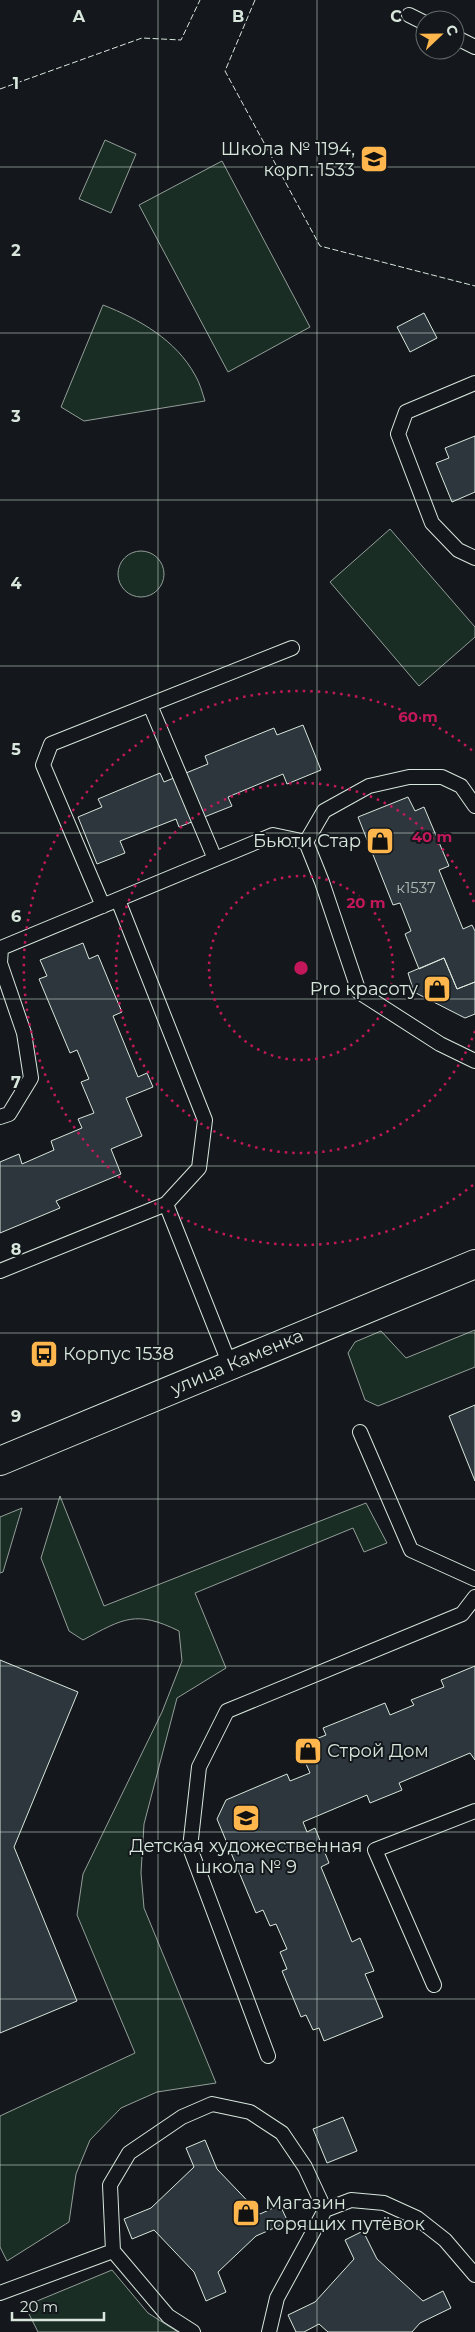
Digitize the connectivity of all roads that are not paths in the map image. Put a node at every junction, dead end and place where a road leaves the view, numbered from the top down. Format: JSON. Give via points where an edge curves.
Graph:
{"nodes":[{"id":1,"x":409,"y":15,"type":"dead end"},
{"id":2,"x":415,"y":18,"type":"edge"},
{"id":3,"x":475,"y":383,"type":"edge"},
{"id":4,"x":475,"y":558,"type":"edge"},
{"id":5,"x":292,"y":648,"type":"dead end"},
{"id":6,"x":150,"y":705,"type":"junction"},
{"id":7,"x":475,"y":806,"type":"edge"},
{"id":8,"x":306,"y":842,"type":"junction"},
{"id":9,"x":215,"y":859,"type":"junction"},
{"id":10,"x":118,"y":900,"type":"junction"},
{"id":11,"x":103,"y":906,"type":"junction"},
{"id":12,"x":475,"y":1060,"type":"edge"},
{"id":13,"x":0,"y":1117,"type":"edge"},
{"id":14,"x":166,"y":1204,"type":"junction"},
{"id":15,"x":475,"y":1264,"type":"edge"},
{"id":16,"x":0,"y":1271,"type":"edge"},
{"id":17,"x":230,"y":1365,"type":"junction"},
{"id":18,"x":360,"y":1432,"type":"dead end"},
{"id":19,"x":0,"y":1461,"type":"edge"},
{"id":20,"x":475,"y":1579,"type":"edge"},
{"id":21,"x":475,"y":1598,"type":"edge"},
{"id":22,"x":475,"y":1811,"type":"edge"},
{"id":23,"x":434,"y":1985,"type":"dead end"},
{"id":24,"x":268,"y":2056,"type":"dead end"},
{"id":25,"x":325,"y":2210,"type":"junction"},
{"id":26,"x":113,"y":2251,"type":"junction"},
{"id":27,"x":475,"y":2275,"type":"edge"},
{"id":28,"x":0,"y":2293,"type":"edge"},
{"id":29,"x":193,"y":2332,"type":"edge"},
{"id":30,"x":269,"y":2332,"type":"edge"}],
"edges":[{"from":1,"to":2,"type":"lane"},
{"from":3,"to":4,"type":"lane","via":[[406,412],[398,434],[432,523],[458,550]]},
{"from":5,"to":6,"type":"lane"},
{"from":6,"to":9,"type":"lane"},
{"from":6,"to":11,"type":"lane","via":[[51,744],[43,765]]},
{"from":7,"to":8,"type":"lane","via":[[461,786],[442,777],[409,777],[369,786],[324,812]]},
{"from":8,"to":9,"type":"lane","via":[[273,835]]},
{"from":8,"to":12,"type":"lane","via":[[360,992],[440,1044]]},
{"from":9,"to":10,"type":"lane"},
{"from":10,"to":11,"type":"lane"},
{"from":10,"to":14,"type":"lane","via":[[206,1120],[199,1168]]},
{"from":11,"to":13,"type":"lane","via":[[1,948],[0,963],[24,1033],[30,1078],[9,1114]]},
{"from":14,"to":16,"type":"lane"},
{"from":14,"to":17,"type":"lane"},
{"from":15,"to":17,"type":"main road","name":"улица Каменка"},
{"from":17,"to":19,"type":"main road","name":"улица Каменка"},
{"from":18,"to":20,"type":"lane","via":[[411,1550]]},
{"from":21,"to":24,"type":"lane","via":[[462,1614],[226,1711],[199,1767],[190,1848]]},
{"from":22,"to":23,"type":"lane","via":[[374,1850]]},
{"from":25,"to":26,"type":"lane","via":[[305,2167],[282,2133],[250,2112],[212,2104],[182,2117],[130,2153],[110,2185]]},
{"from":25,"to":27,"type":"lane","via":[[351,2200],[384,2203],[417,2218],[445,2240]]},
{"from":25,"to":30,"type":"lane","via":[[277,2298]]},
{"from":26,"to":28,"type":"lane"},
{"from":26,"to":29,"type":"lane","via":[[168,2316]]}]}
